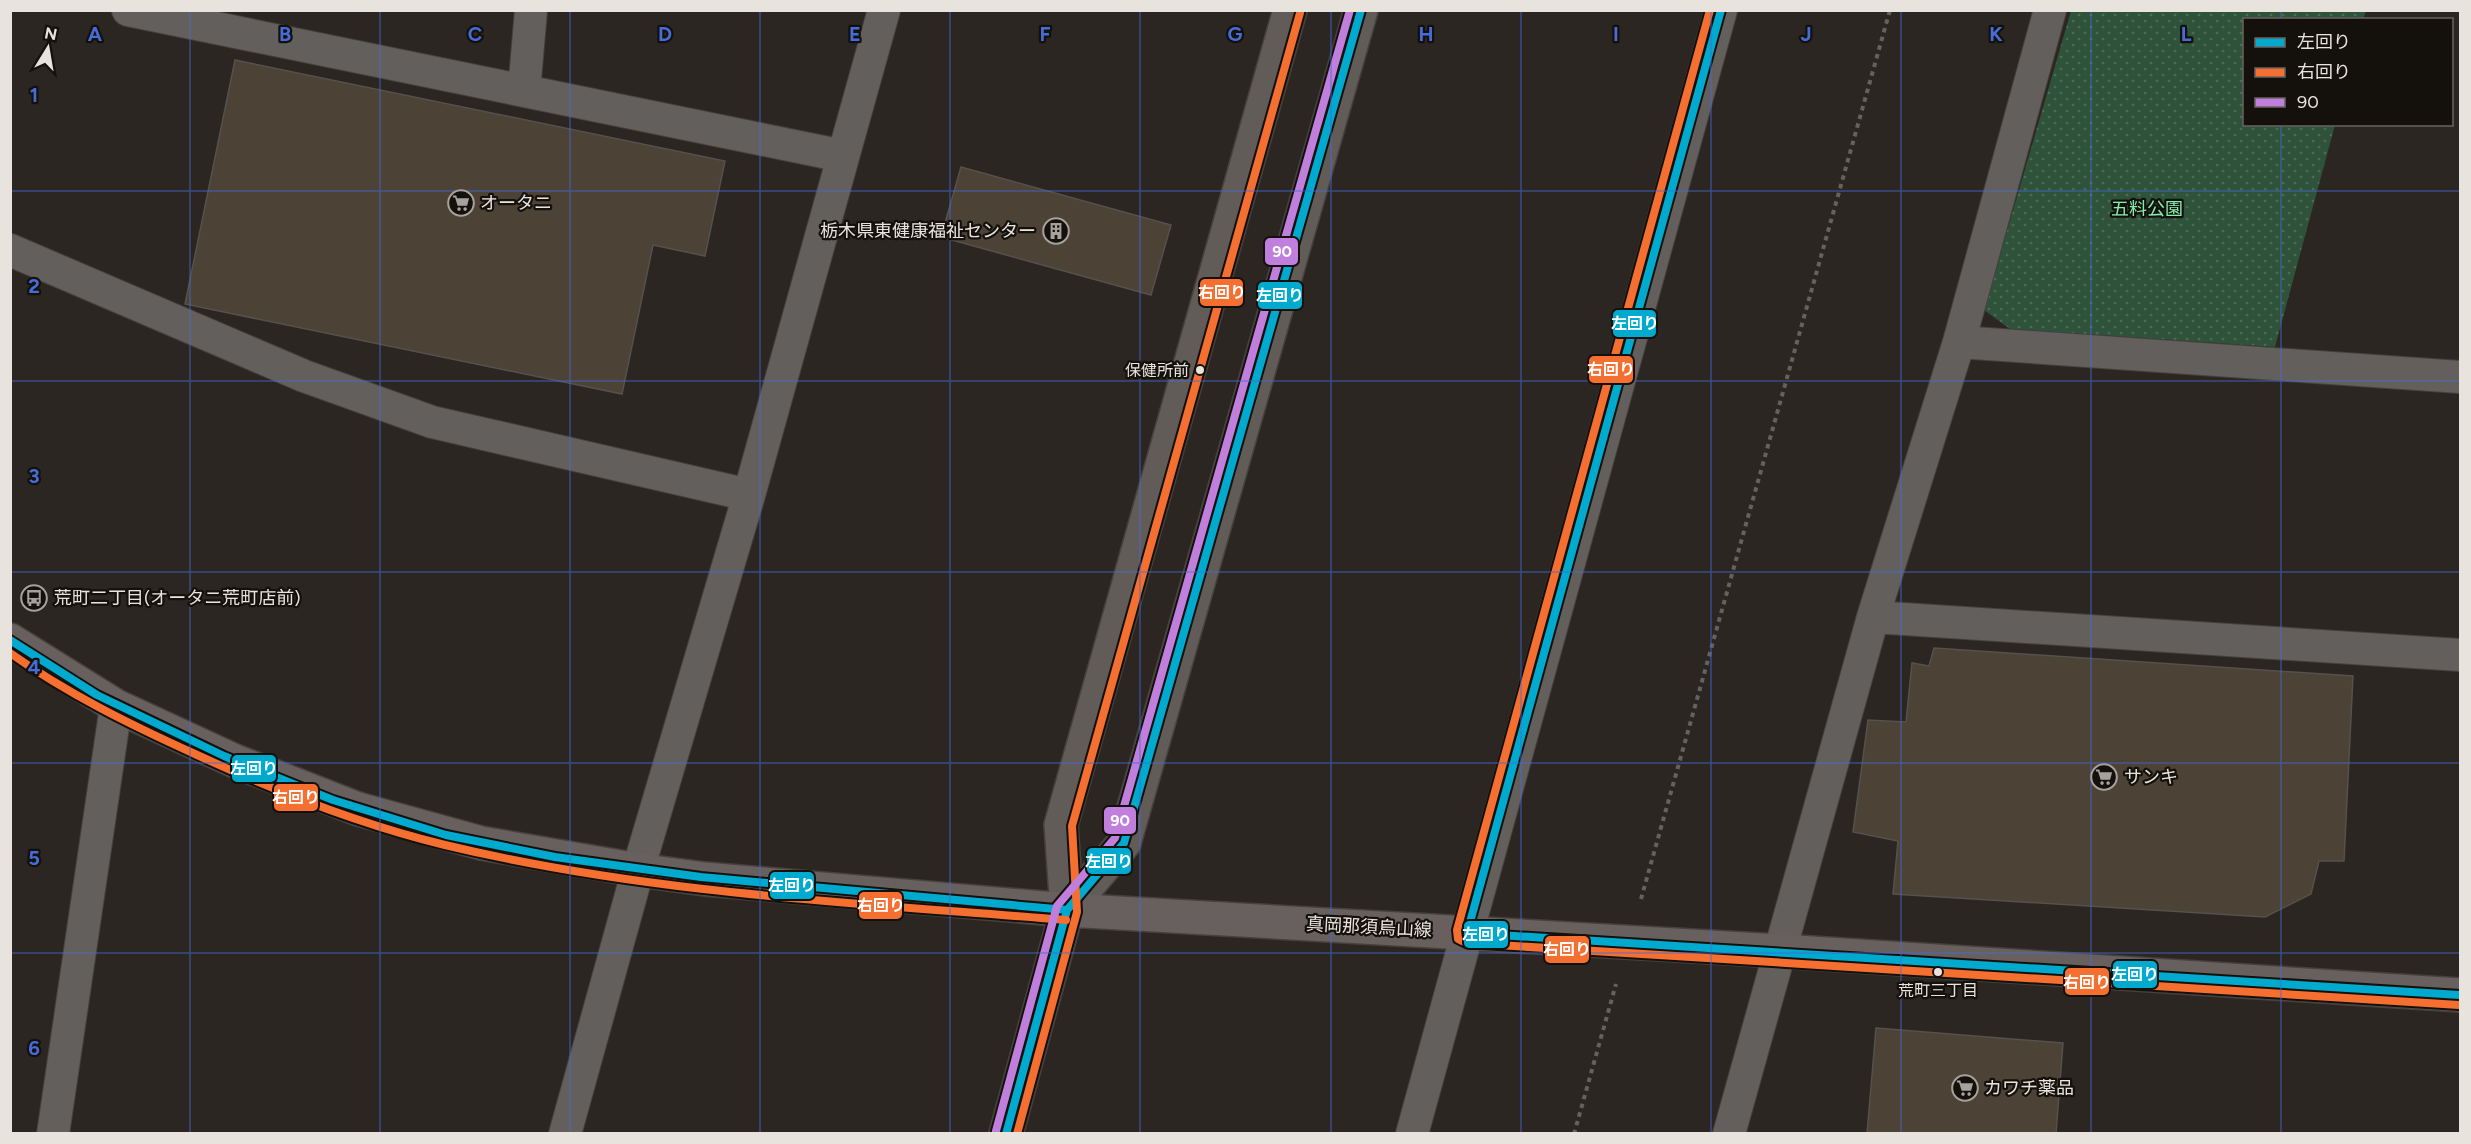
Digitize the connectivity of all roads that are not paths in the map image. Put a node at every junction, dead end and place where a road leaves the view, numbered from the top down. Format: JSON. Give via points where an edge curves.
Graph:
{"nodes":[{"id":1,"x":128,"y":10,"type":"edge"},
{"id":2,"x":531,"y":10,"type":"edge"},
{"id":3,"x":884,"y":10,"type":"edge"},
{"id":4,"x":1290,"y":10,"type":"edge"},
{"id":5,"x":1361,"y":10,"type":"edge"},
{"id":6,"x":1721,"y":10,"type":"edge"},
{"id":7,"x":2050,"y":10,"type":"edge"},
{"id":8,"x":524,"y":91,"type":"junction"},
{"id":9,"x":843,"y":156,"type":"junction"},
{"id":10,"x":10,"y":250,"type":"edge"},
{"id":11,"x":1959,"y":342,"type":"junction"},
{"id":12,"x":2460,"y":377,"type":"edge"},
{"id":13,"x":749,"y":495,"type":"junction"},
{"id":14,"x":1873,"y":617,"type":"junction"},
{"id":15,"x":10,"y":640,"type":"edge"},
{"id":16,"x":2460,"y":655,"type":"edge"},
{"id":17,"x":116,"y":706,"type":"junction"},
{"id":18,"x":638,"y":870,"type":"junction"},
{"id":19,"x":1067,"y":910,"type":"junction"},
{"id":20,"x":1467,"y":933,"type":"junction"},
{"id":21,"x":1781,"y":951,"type":"junction"},
{"id":22,"x":2460,"y":995,"type":"edge"},
{"id":23,"x":53,"y":1134,"type":"edge"},
{"id":24,"x":565,"y":1134,"type":"edge"},
{"id":25,"x":1006,"y":1134,"type":"edge"},
{"id":26,"x":1412,"y":1134,"type":"edge"},
{"id":27,"x":1729,"y":1134,"type":"edge"}],
"edges":[{"from":1,"to":8,"type":"street"},
{"from":2,"to":8,"type":"street"},
{"from":3,"to":9,"type":"street"},
{"from":4,"to":19,"type":"main road","via":[[1061,825]]},
{"from":5,"to":19,"type":"main road","via":[[1124,843]]},
{"from":6,"to":20,"type":"street"},
{"from":7,"to":11,"type":"street"},
{"from":8,"to":9,"type":"street"},
{"from":9,"to":13,"type":"street"},
{"from":10,"to":13,"type":"street","via":[[304,376],[432,422]]},
{"from":11,"to":12,"type":"street"},
{"from":11,"to":14,"type":"street"},
{"from":13,"to":18,"type":"street"},
{"from":14,"to":16,"type":"street"},
{"from":14,"to":21,"type":"street"},
{"from":15,"to":17,"type":"main road","name":"真岡那須烏山線"},
{"from":17,"to":18,"type":"main road","name":"真岡那須烏山線","via":[[235,761],[358,809],[481,843]]},
{"from":17,"to":23,"type":"street"},
{"from":18,"to":19,"type":"main road","name":"真岡那須烏山線"},
{"from":18,"to":24,"type":"street"},
{"from":19,"to":20,"type":"main road","name":"真岡那須烏山線"},
{"from":19,"to":25,"type":"main road"},
{"from":20,"to":21,"type":"main road","name":"真岡那須烏山線"},
{"from":20,"to":26,"type":"street"},
{"from":21,"to":22,"type":"main road","name":"真岡那須烏山線"},
{"from":21,"to":27,"type":"street"}]}
